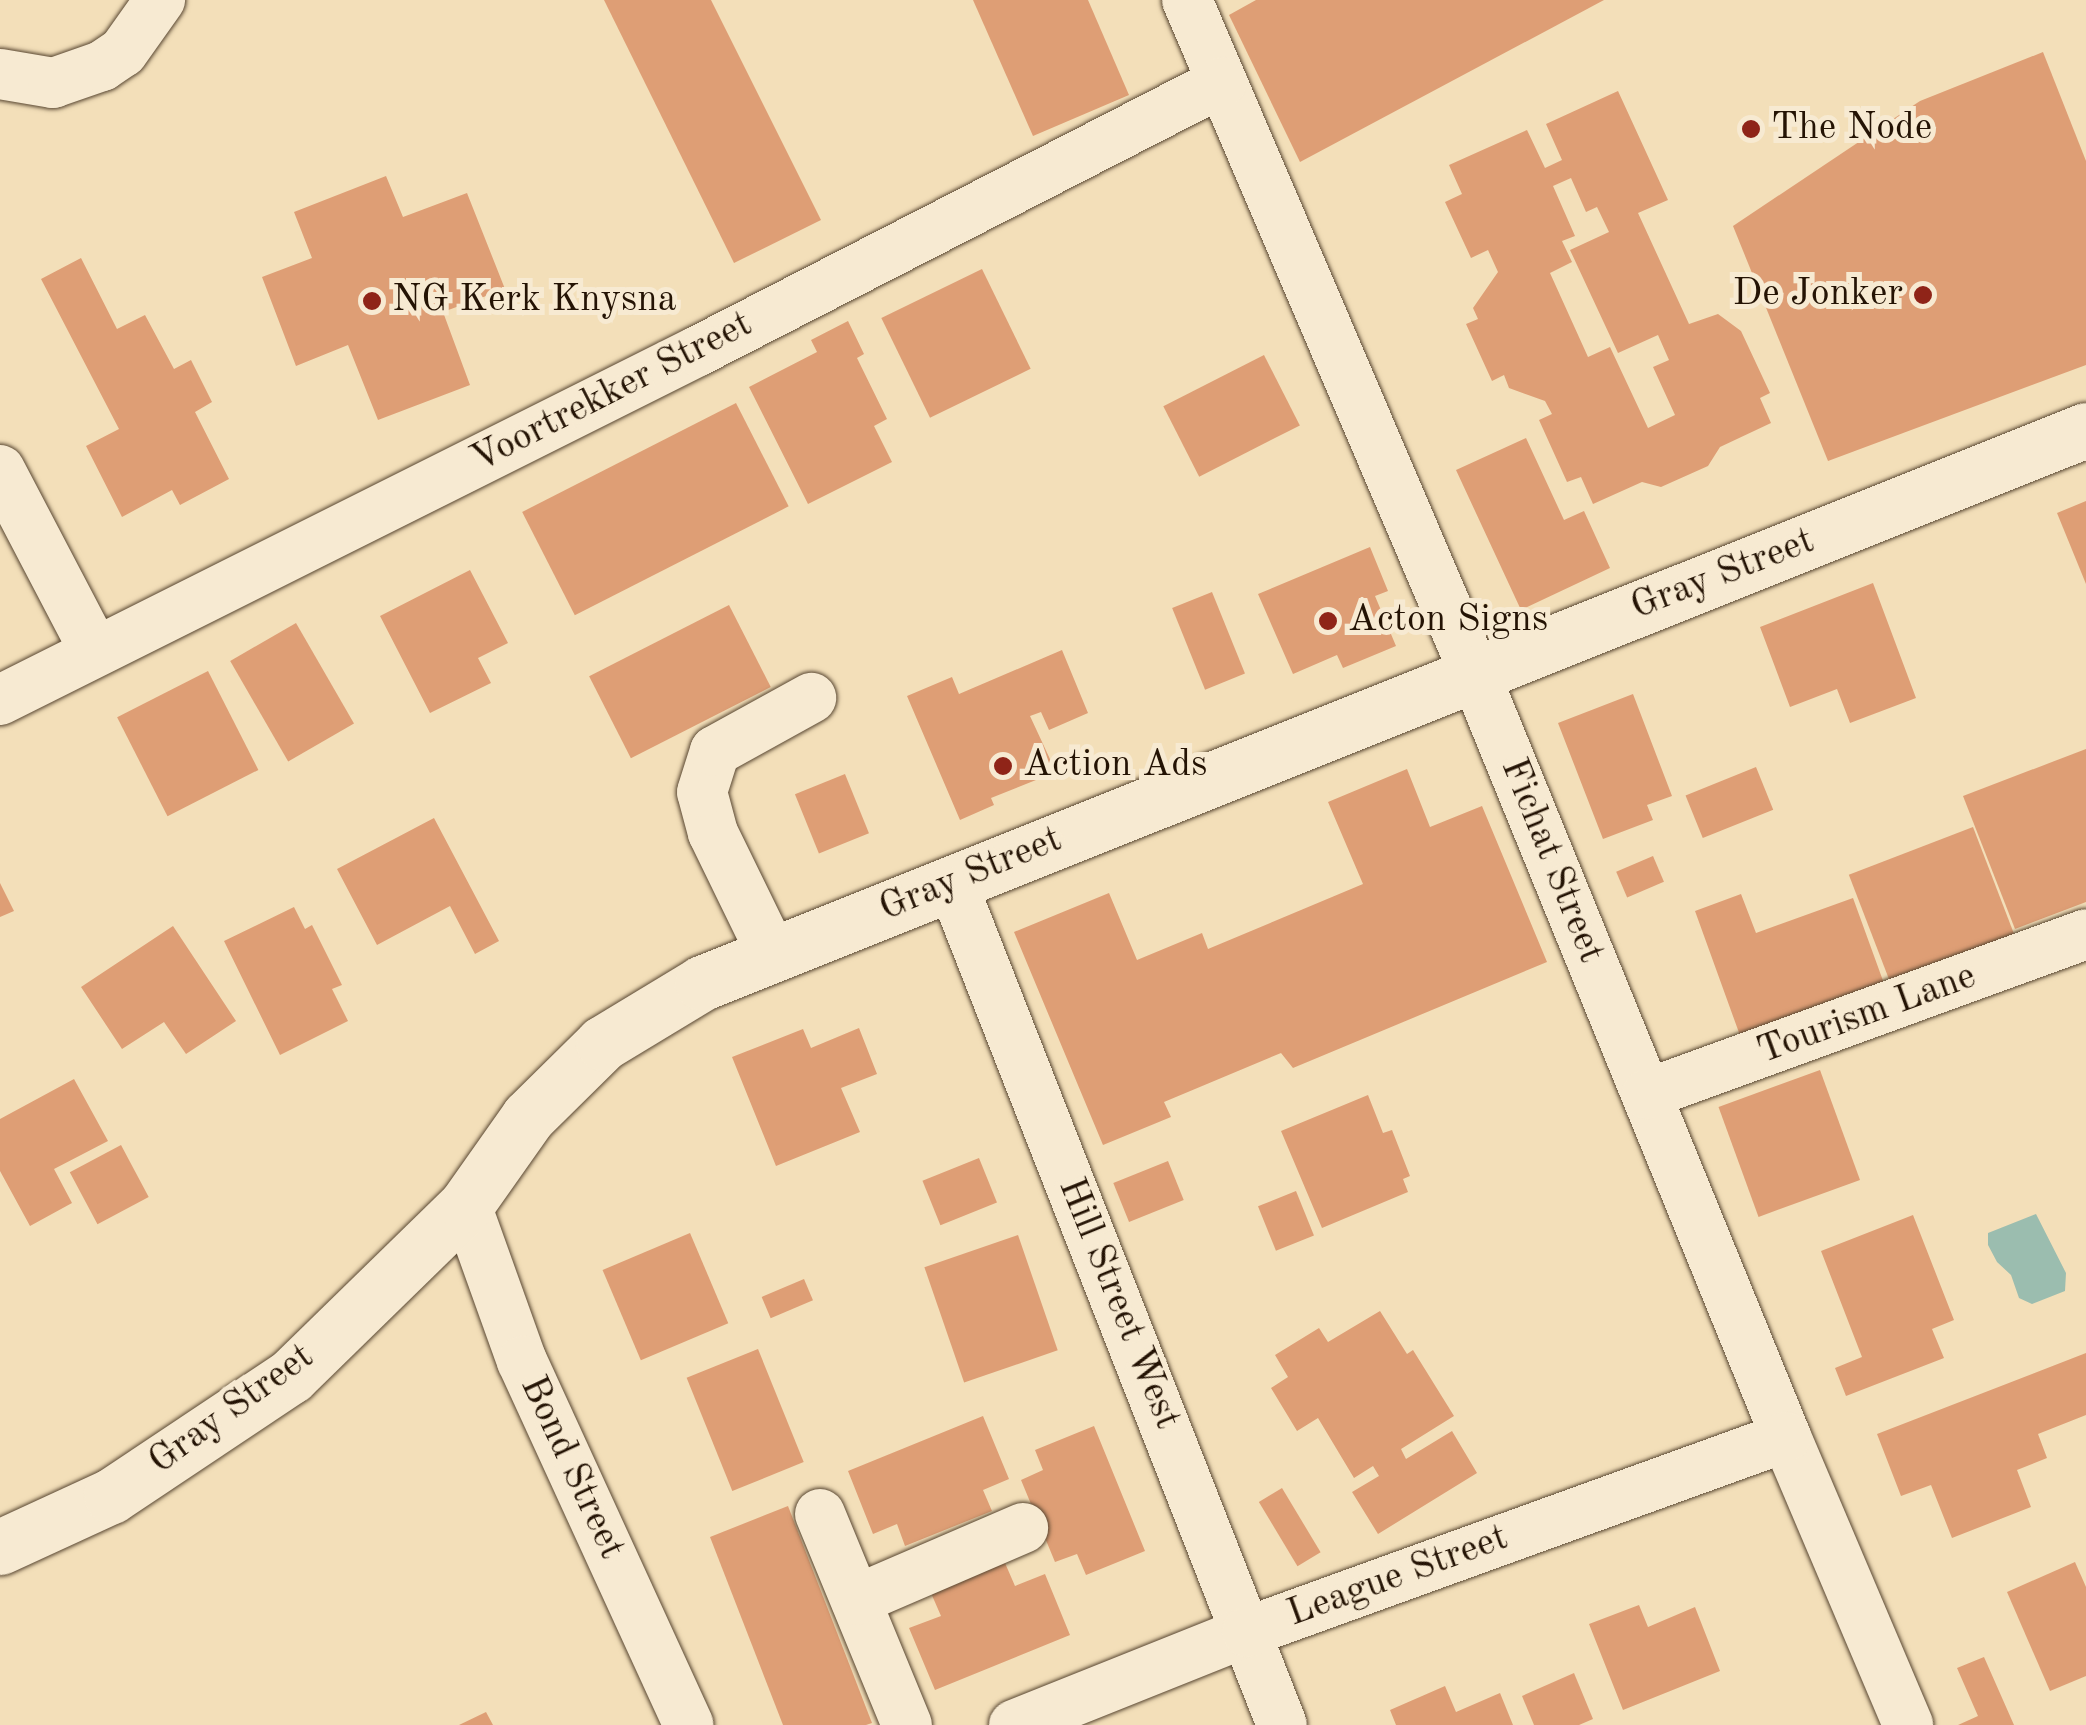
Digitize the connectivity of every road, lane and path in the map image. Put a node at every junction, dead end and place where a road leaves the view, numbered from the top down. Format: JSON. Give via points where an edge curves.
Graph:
{"nodes":[{"id":1,"x":160,"y":0,"type":"edge"},
{"id":2,"x":1187,"y":0,"type":"edge"},
{"id":3,"x":0,"y":74,"type":"edge"},
{"id":4,"x":1222,"y":82,"type":"junction"},
{"id":5,"x":2086,"y":430,"type":"edge"},
{"id":6,"x":0,"y":470,"type":"edge"},
{"id":7,"x":95,"y":652,"type":"junction"},
{"id":8,"x":1474,"y":672,"type":"junction"},
{"id":9,"x":811,"y":698,"type":"dead end"},
{"id":10,"x":0,"y":700,"type":"edge"},
{"id":11,"x":952,"y":883,"type":"junction"},
{"id":12,"x":2086,"y":934,"type":"edge"},
{"id":13,"x":772,"y":954,"type":"junction"},
{"id":14,"x":1647,"y":1094,"type":"junction"},
{"id":15,"x":466,"y":1205,"type":"junction"},
{"id":16,"x":1786,"y":1438,"type":"junction"},
{"id":17,"x":820,"y":1514,"type":"dead end"},
{"id":18,"x":1022,"y":1528,"type":"dead end"},
{"id":19,"x":0,"y":1547,"type":"edge"},
{"id":20,"x":856,"y":1600,"type":"junction"},
{"id":21,"x":1247,"y":1632,"type":"junction"},
{"id":22,"x":689,"y":1725,"type":"edge"},
{"id":23,"x":907,"y":1725,"type":"edge"},
{"id":24,"x":1014,"y":1725,"type":"edge"},
{"id":25,"x":1282,"y":1725,"type":"edge"},
{"id":26,"x":1908,"y":1725,"type":"edge"}],
"edges":[{"from":1,"to":3,"type":"street","via":[[123,52],[102,66],[54,82]]},
{"from":2,"to":4,"type":"street","name":"Fichat Street"},
{"from":4,"to":7,"type":"street","name":"Voortrekker Street"},
{"from":4,"to":8,"type":"street","name":"Fichat Street"},
{"from":5,"to":8,"type":"street","name":"Gray Street"},
{"from":6,"to":7,"type":"street"},
{"from":7,"to":10,"type":"street","name":"Voortrekker Street"},
{"from":8,"to":11,"type":"street","name":"Gray Street"},
{"from":8,"to":14,"type":"street","name":"Fichat Street"},
{"from":9,"to":13,"type":"street","via":[[715,751],[702,792],[714,833]]},
{"from":11,"to":13,"type":"street","name":"Gray Street"},
{"from":11,"to":21,"type":"street","name":"Hill Street West"},
{"from":12,"to":14,"type":"street","name":"Tourism Lane"},
{"from":13,"to":15,"type":"street","name":"Gray Street","via":[[702,983],[603,1043],[528,1117]]},
{"from":14,"to":16,"type":"street","name":"Fichat Street"},
{"from":15,"to":19,"type":"street","name":"Gray Street","via":[[291,1376],[111,1496]]},
{"from":15,"to":22,"type":"street","name":"Bond Street","via":[[522,1362]]},
{"from":16,"to":21,"type":"street","name":"League Street"},
{"from":16,"to":26,"type":"street","name":"Fichat Street"},
{"from":17,"to":20,"type":"street"},
{"from":18,"to":20,"type":"street"},
{"from":20,"to":23,"type":"street"},
{"from":21,"to":24,"type":"street","name":"League Street"},
{"from":21,"to":25,"type":"street","name":"Hill Street West"}]}
